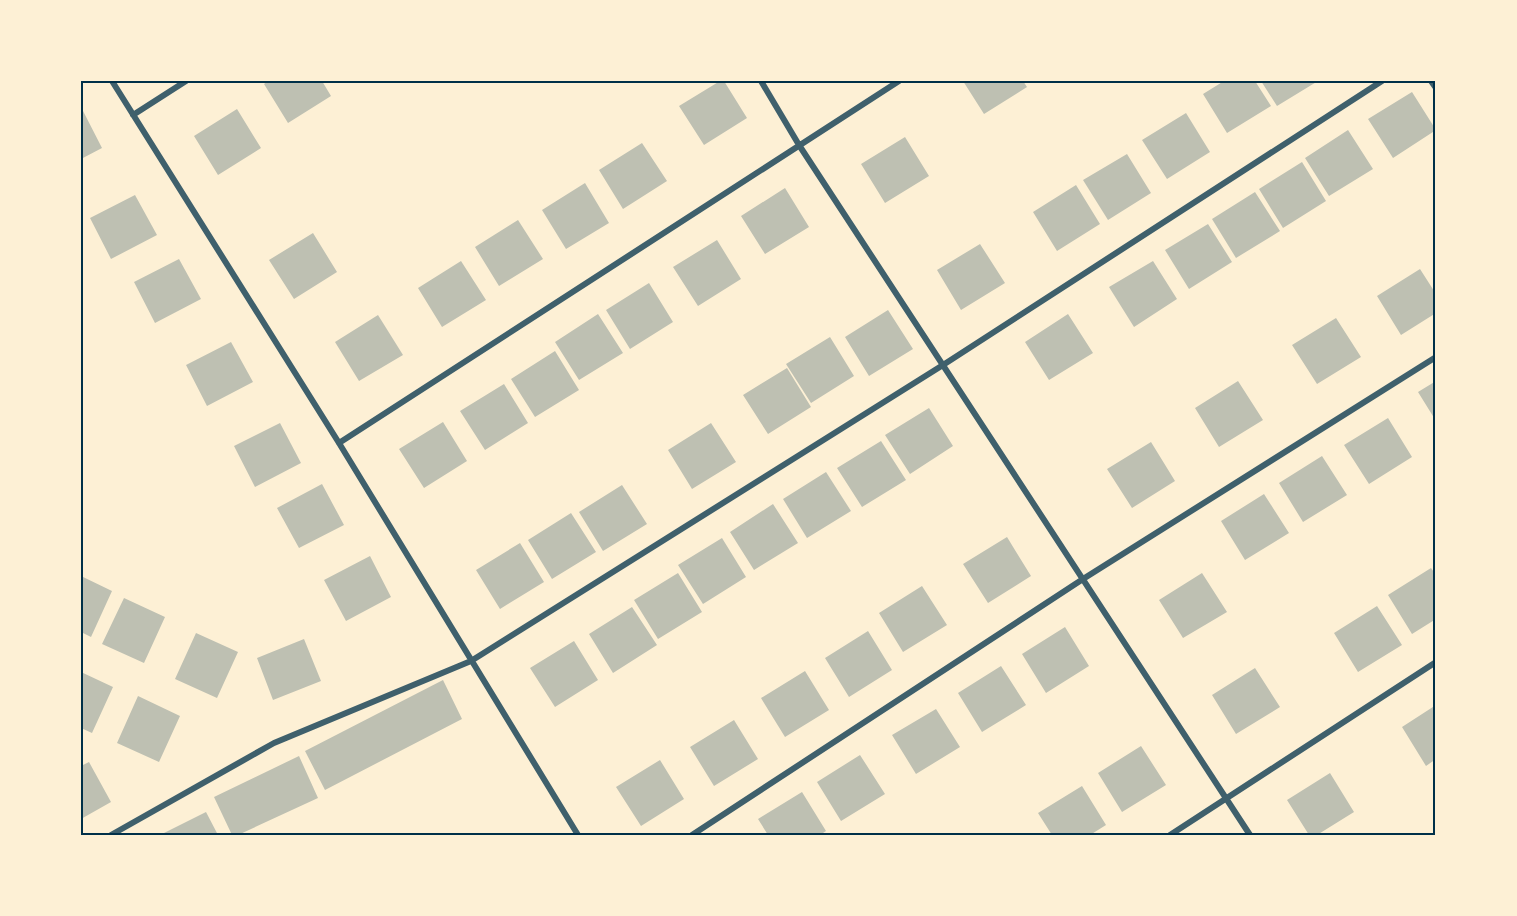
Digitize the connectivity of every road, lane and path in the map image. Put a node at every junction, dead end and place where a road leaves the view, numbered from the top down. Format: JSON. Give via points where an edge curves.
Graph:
{"nodes":[{"id":1,"x":112,"y":81,"type":"edge"},
{"id":2,"x":186,"y":81,"type":"edge"},
{"id":3,"x":761,"y":81,"type":"edge"},
{"id":4,"x":899,"y":81,"type":"edge"},
{"id":5,"x":1382,"y":81,"type":"edge"},
{"id":6,"x":1431,"y":81,"type":"edge"},
{"id":7,"x":1436,"y":88,"type":"edge"},
{"id":8,"x":133,"y":115,"type":"junction"},
{"id":9,"x":799,"y":145,"type":"junction"},
{"id":10,"x":1436,"y":357,"type":"edge"},
{"id":11,"x":943,"y":365,"type":"junction"},
{"id":12,"x":339,"y":443,"type":"junction"},
{"id":13,"x":1083,"y":579,"type":"junction"},
{"id":14,"x":471,"y":661,"type":"junction"},
{"id":15,"x":1436,"y":662,"type":"edge"},
{"id":16,"x":1226,"y":799,"type":"junction"},
{"id":17,"x":111,"y":835,"type":"edge"},
{"id":18,"x":578,"y":835,"type":"edge"},
{"id":19,"x":692,"y":835,"type":"edge"},
{"id":20,"x":1170,"y":835,"type":"edge"},
{"id":21,"x":1250,"y":835,"type":"edge"}],
"edges":[{"from":1,"to":8,"type":"street"},
{"from":2,"to":8,"type":"street"},
{"from":3,"to":9,"type":"street"},
{"from":4,"to":9,"type":"street"},
{"from":5,"to":11,"type":"street"},
{"from":6,"to":7,"type":"street"},
{"from":8,"to":12,"type":"street"},
{"from":9,"to":11,"type":"street"},
{"from":9,"to":12,"type":"street"},
{"from":10,"to":13,"type":"street"},
{"from":11,"to":13,"type":"street"},
{"from":11,"to":14,"type":"street"},
{"from":12,"to":14,"type":"street"},
{"from":13,"to":16,"type":"street"},
{"from":13,"to":19,"type":"street"},
{"from":14,"to":17,"type":"street","via":[[274,743]]},
{"from":14,"to":18,"type":"street"},
{"from":15,"to":16,"type":"street"},
{"from":16,"to":20,"type":"street"},
{"from":16,"to":21,"type":"street"}]}
